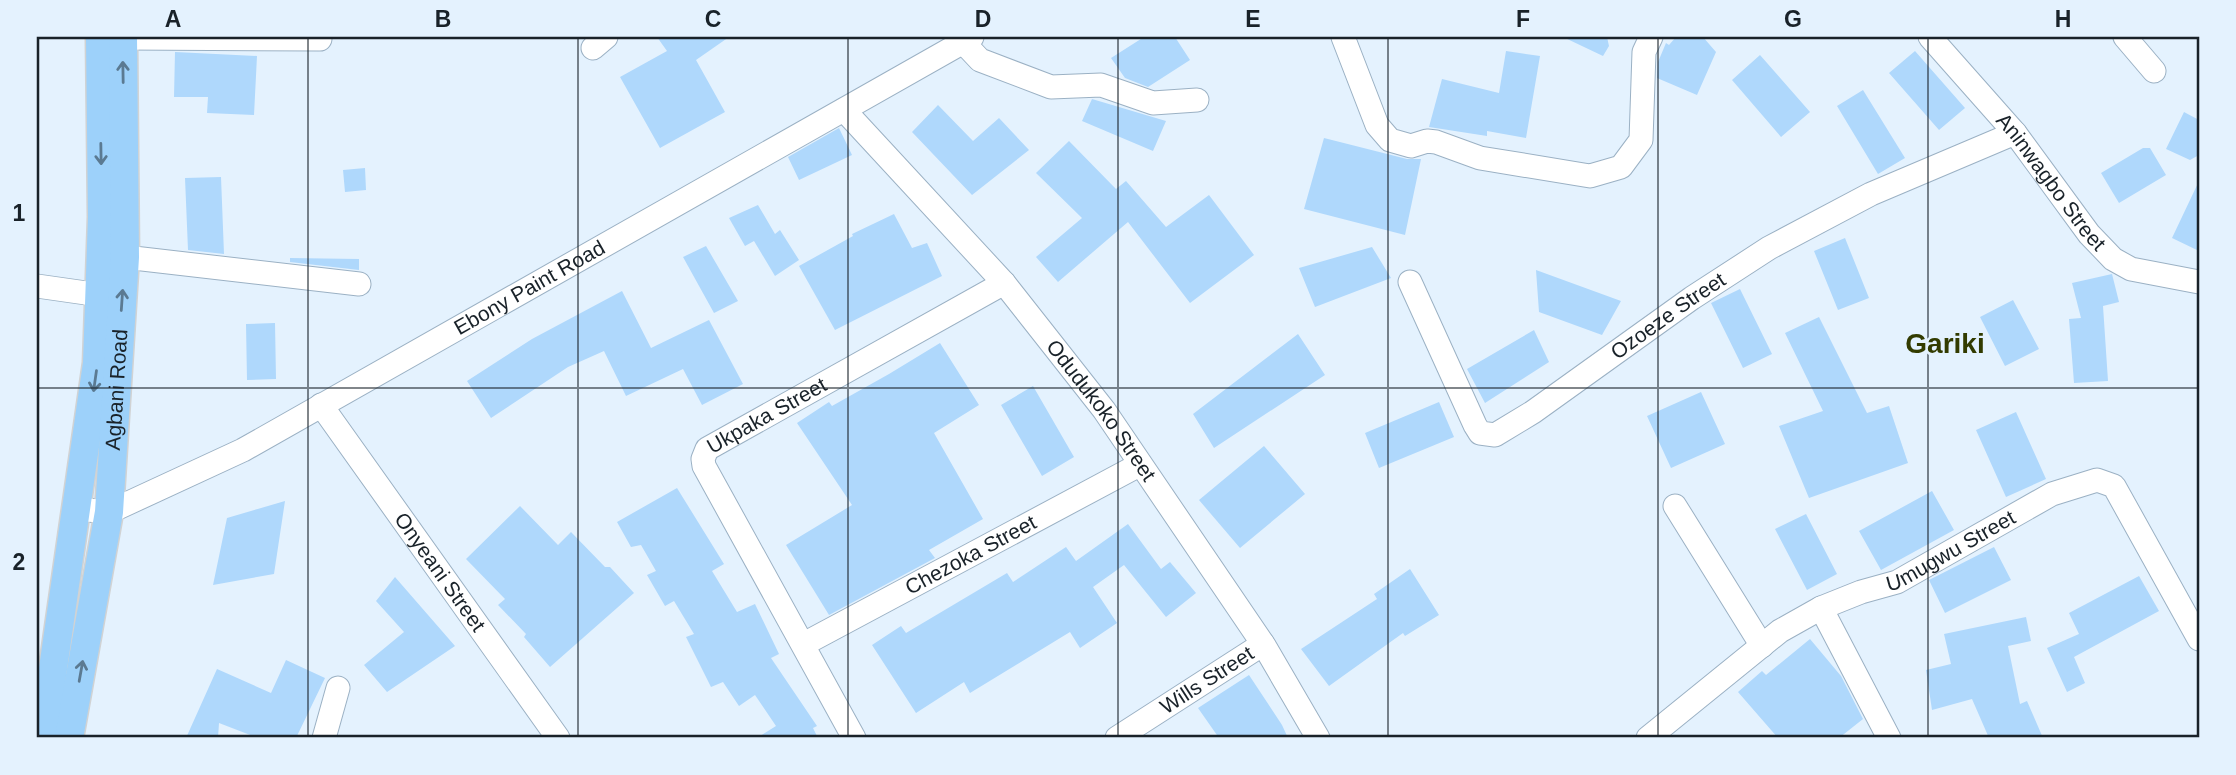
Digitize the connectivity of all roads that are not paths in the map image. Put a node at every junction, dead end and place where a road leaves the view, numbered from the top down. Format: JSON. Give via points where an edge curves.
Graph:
{"nodes":[{"id":1,"x":100,"y":37,"type":"edge"},
{"id":2,"x":123,"y":37,"type":"edge"},
{"id":3,"x":1343,"y":37,"type":"edge"},
{"id":4,"x":1651,"y":37,"type":"edge"},
{"id":5,"x":1930,"y":37,"type":"edge"},
{"id":6,"x":2125,"y":37,"type":"edge"},
{"id":7,"x":320,"y":39,"type":"dead end"},
{"id":8,"x":968,"y":39,"type":"edge"},
{"id":9,"x":2154,"y":71,"type":"dead end"},
{"id":10,"x":1197,"y":100,"type":"dead end"},
{"id":11,"x":844,"y":110,"type":"junction"},
{"id":12,"x":2015,"y":133,"type":"junction"},
{"id":13,"x":125,"y":257,"type":"junction"},
{"id":14,"x":1410,"y":282,"type":"dead end"},
{"id":15,"x":2199,"y":282,"type":"edge"},
{"id":16,"x":1004,"y":283,"type":"junction"},
{"id":17,"x":359,"y":284,"type":"dead end"},
{"id":18,"x":37,"y":286,"type":"edge"},
{"id":19,"x":100,"y":295,"type":"junction"},
{"id":20,"x":321,"y":405,"type":"junction"},
{"id":21,"x":1139,"y":465,"type":"junction"},
{"id":22,"x":1675,"y":506,"type":"dead end"},
{"id":23,"x":77,"y":509,"type":"junction"},
{"id":24,"x":109,"y":512,"type":"junction"},
{"id":25,"x":1821,"y":608,"type":"junction"},
{"id":26,"x":2199,"y":639,"type":"edge"},
{"id":27,"x":804,"y":644,"type":"junction"},
{"id":28,"x":1263,"y":644,"type":"junction"},
{"id":29,"x":1762,"y":646,"type":"junction"},
{"id":30,"x":338,"y":688,"type":"dead end"},
{"id":31,"x":43,"y":738,"type":"edge"},
{"id":32,"x":69,"y":738,"type":"edge"},
{"id":33,"x":324,"y":738,"type":"edge"},
{"id":34,"x":558,"y":738,"type":"edge"},
{"id":35,"x":854,"y":738,"type":"edge"},
{"id":36,"x":1117,"y":738,"type":"edge"},
{"id":37,"x":1318,"y":738,"type":"edge"},
{"id":38,"x":1648,"y":738,"type":"edge"},
{"id":39,"x":1889,"y":738,"type":"edge"}],
"edges":[{"from":1,"to":19,"type":"main road","name":"Agbani Road","one_way":true},
{"from":2,"to":7,"type":"street"},
{"from":13,"to":2,"type":"main road","name":"Agbani Road","one_way":true},
{"from":3,"to":4,"type":"street","via":[[1377,125],[1390,141],[1411,146],[1436,142],[1480,158],[1590,176],[1621,167],[1641,140],[1643,67]]},
{"from":5,"to":12,"type":"street","name":"Aninwagbo Street"},
{"from":6,"to":9,"type":"street"},
{"from":8,"to":10,"type":"street","via":[[981,60],[1051,87],[1101,85],[1153,103]]},
{"from":8,"to":11,"type":"street","name":"Ebony Paint Road"},
{"from":11,"to":16,"type":"street","name":"Odudukoko Street"},
{"from":11,"to":20,"type":"street","name":"Ebony Paint Road"},
{"from":12,"to":14,"type":"street","name":"Ozoeze Street","via":[[1871,194],[1769,248],[1494,435],[1480,433],[1475,425]]},
{"from":12,"to":15,"type":"street","name":"Aninwagbo Street","via":[[2113,259],[2131,269]]},
{"from":13,"to":17,"type":"street"},
{"from":24,"to":13,"type":"main road","name":"Agbani Road","one_way":true},
{"from":16,"to":21,"type":"street","name":"Odudukoko Street","via":[[1104,410]]},
{"from":16,"to":27,"type":"street","name":"Ukpaka Street","via":[[704,454],[704,466]]},
{"from":18,"to":19,"type":"street"},
{"from":19,"to":23,"type":"main road","name":"Agbani Road","one_way":true,"via":[[97,363]]},
{"from":20,"to":24,"type":"street","name":"Ebony Paint Road","via":[[243,450]]},
{"from":20,"to":34,"type":"street","name":"Onyeani Street"},
{"from":21,"to":27,"type":"street","name":"Chezoka Street"},
{"from":21,"to":28,"type":"street","name":"Odudukoko Street"},
{"from":22,"to":29,"type":"street"},
{"from":23,"to":24,"type":"street"},
{"from":23,"to":31,"type":"main road","name":"Agbani Road"},
{"from":32,"to":24,"type":"main road","name":"Agbani Road","one_way":true},
{"from":25,"to":26,"type":"street","name":"Umugwu Street","via":[[1897,582],[2052,494],[2097,480],[2114,486]]},
{"from":25,"to":29,"type":"street","name":"Umugwu Street"},
{"from":25,"to":39,"type":"street"},
{"from":27,"to":35,"type":"street","name":"Ukpaka Street"},
{"from":28,"to":36,"type":"street","name":"Wills Street"},
{"from":28,"to":37,"type":"street","name":"Odudukoko Street"},
{"from":29,"to":38,"type":"street","name":"Umugwu Street"},
{"from":30,"to":33,"type":"street"}]}
